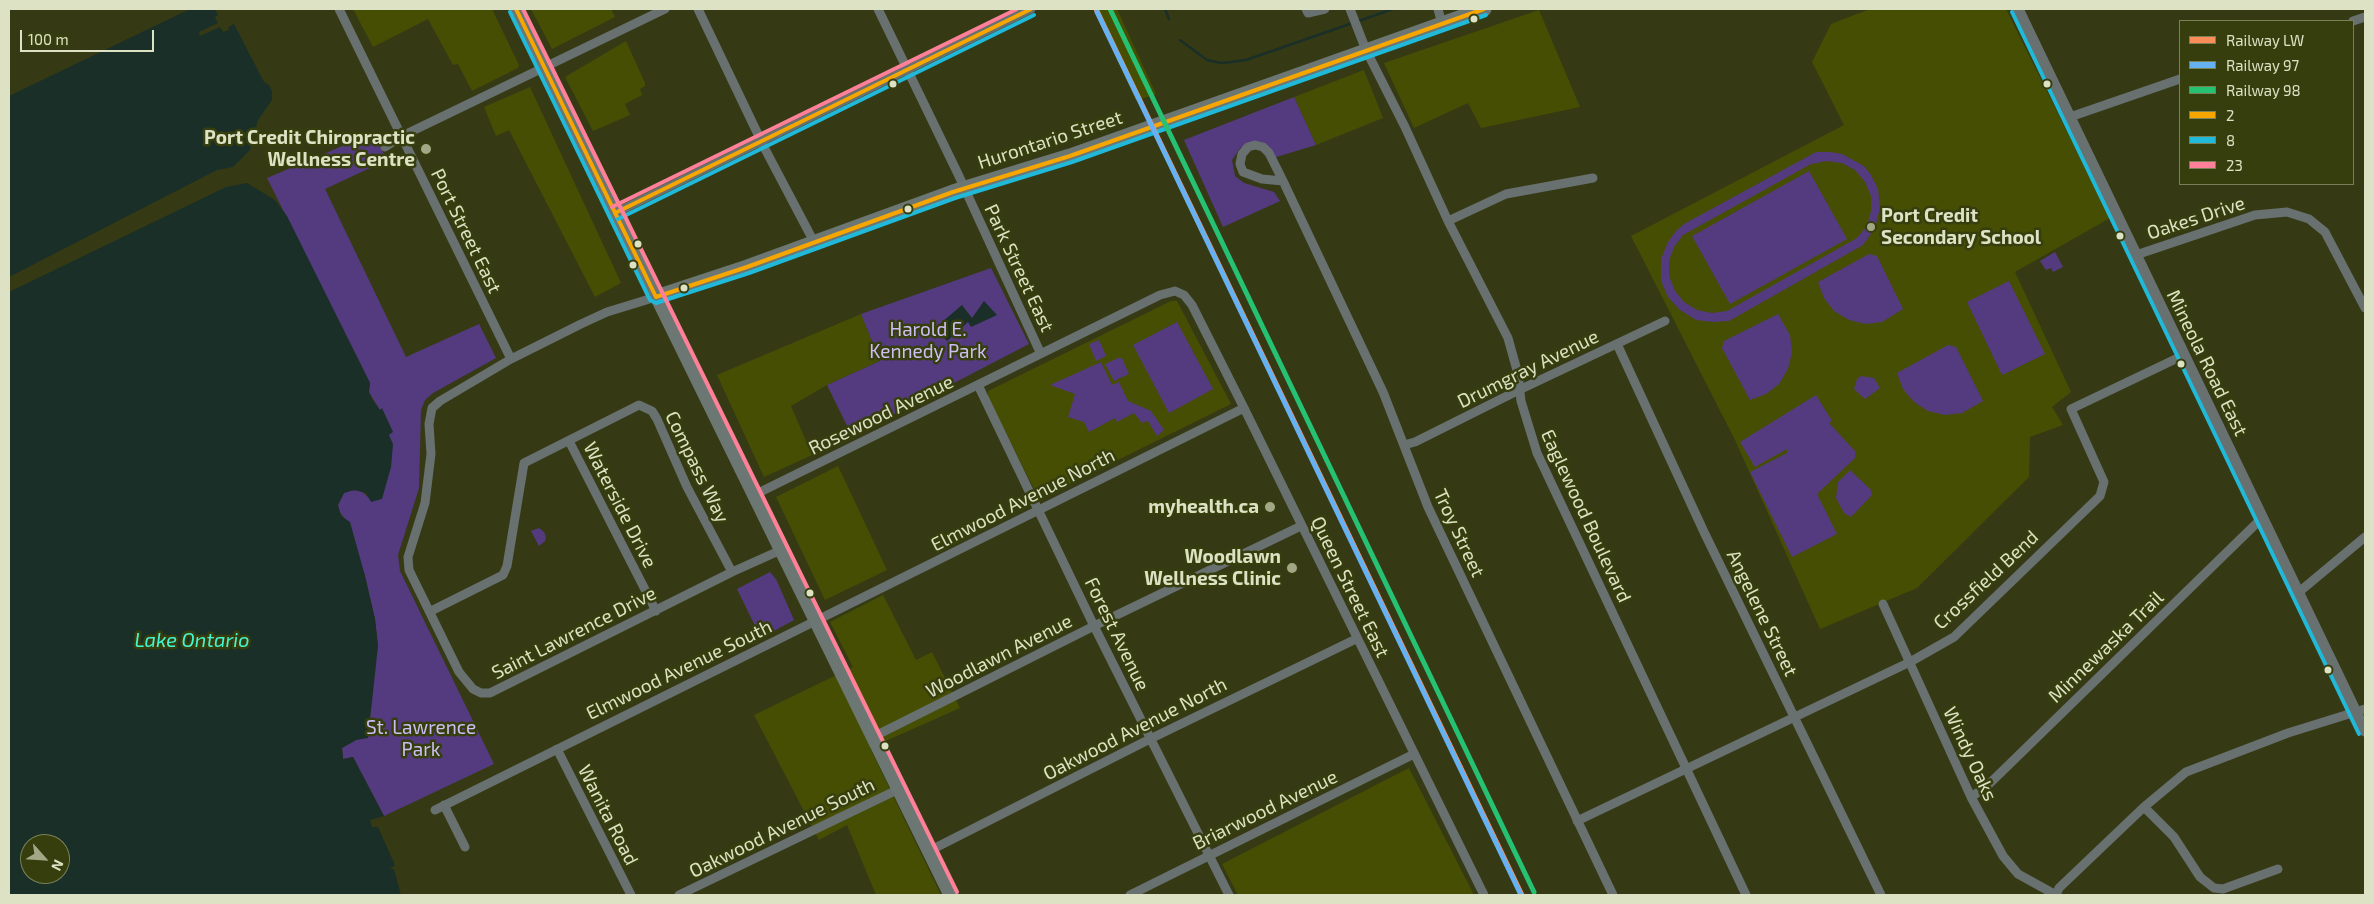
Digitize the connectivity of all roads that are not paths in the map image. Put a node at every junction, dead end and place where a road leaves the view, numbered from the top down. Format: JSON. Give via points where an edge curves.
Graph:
{"nodes":[{"id":1,"x":339,"y":9,"type":"edge"},
{"id":2,"x":516,"y":9,"type":"edge"},
{"id":3,"x":665,"y":9,"type":"edge"},
{"id":4,"x":698,"y":9,"type":"edge"},
{"id":5,"x":878,"y":9,"type":"edge"},
{"id":6,"x":1031,"y":9,"type":"edge"},
{"id":7,"x":1325,"y":9,"type":"edge"},
{"id":8,"x":1438,"y":9,"type":"edge"},
{"id":9,"x":1484,"y":9,"type":"edge"},
{"id":10,"x":2018,"y":9,"type":"edge"},
{"id":11,"x":1307,"y":11,"type":"edge"},
{"id":12,"x":1351,"y":12,"type":"edge"},
{"id":13,"x":1442,"y":24,"type":"junction"},
{"id":14,"x":1366,"y":50,"type":"junction"},
{"id":15,"x":545,"y":68,"type":"junction"},
{"id":16,"x":908,"y":69,"type":"junction"},
{"id":17,"x":2179,"y":80,"type":"edge"},
{"id":18,"x":2070,"y":117,"type":"junction"},
{"id":19,"x":402,"y":136,"type":"junction"},
{"id":20,"x":761,"y":141,"type":"junction"},
{"id":21,"x":385,"y":147,"type":"dead end"},
{"id":22,"x":1593,"y":178,"type":"dead end"},
{"id":23,"x":1283,"y":181,"type":"junction"},
{"id":24,"x":964,"y":189,"type":"junction"},
{"id":25,"x":615,"y":212,"type":"junction"},
{"id":26,"x":1448,"y":221,"type":"junction"},
{"id":27,"x":814,"y":242,"type":"junction"},
{"id":28,"x":2136,"y":255,"type":"junction"},
{"id":29,"x":1184,"y":295,"type":"joint"},
{"id":30,"x":656,"y":296,"type":"junction"},
{"id":31,"x":2365,"y":308,"type":"edge"},
{"id":32,"x":1665,"y":321,"type":"dead end"},
{"id":33,"x":1617,"y":344,"type":"junction"},
{"id":34,"x":1040,"y":352,"type":"junction"},
{"id":35,"x":2184,"y":355,"type":"junction"},
{"id":36,"x":511,"y":360,"type":"junction"},
{"id":37,"x":978,"y":386,"type":"junction"},
{"id":38,"x":1519,"y":390,"type":"junction"},
{"id":39,"x":1244,"y":408,"type":"junction"},
{"id":40,"x":569,"y":441,"type":"junction"},
{"id":41,"x":1404,"y":444,"type":"junction"},
{"id":42,"x":754,"y":495,"type":"junction"},
{"id":43,"x":1039,"y":510,"type":"junction"},
{"id":44,"x":2262,"y":518,"type":"junction"},
{"id":45,"x":1301,"y":526,"type":"junction"},
{"id":46,"x":2365,"y":537,"type":"edge"},
{"id":47,"x":781,"y":550,"type":"junction"},
{"id":48,"x":732,"y":572,"type":"junction"},
{"id":49,"x":2298,"y":592,"type":"junction"},
{"id":50,"x":1882,"y":604,"type":"dead end"},
{"id":51,"x":430,"y":611,"type":"junction"},
{"id":52,"x":656,"y":611,"type":"junction"},
{"id":53,"x":816,"y":621,"type":"junction"},
{"id":54,"x":1094,"y":626,"type":"junction"},
{"id":55,"x":1356,"y":638,"type":"junction"},
{"id":56,"x":1910,"y":662,"type":"junction"},
{"id":57,"x":2360,"y":710,"type":"edge"},
{"id":58,"x":1794,"y":716,"type":"junction"},
{"id":59,"x":2365,"y":731,"type":"edge"},
{"id":60,"x":873,"y":737,"type":"junction"},
{"id":61,"x":1150,"y":739,"type":"junction"},
{"id":62,"x":557,"y":749,"type":"junction"},
{"id":63,"x":1414,"y":754,"type":"junction"},
{"id":64,"x":1686,"y":768,"type":"junction"},
{"id":65,"x":899,"y":789,"type":"junction"},
{"id":66,"x":1971,"y":797,"type":"junction"},
{"id":67,"x":444,"y":805,"type":"junction"},
{"id":68,"x":2144,"y":806,"type":"junction"},
{"id":69,"x":435,"y":810,"type":"dead end"},
{"id":70,"x":1578,"y":821,"type":"junction"},
{"id":71,"x":465,"y":847,"type":"dead end"},
{"id":72,"x":930,"y":851,"type":"junction"},
{"id":73,"x":1209,"y":855,"type":"junction"},
{"id":74,"x":2278,"y":869,"type":"dead end"},
{"id":75,"x":631,"y":895,"type":"edge"},
{"id":76,"x":679,"y":895,"type":"edge"},
{"id":77,"x":951,"y":895,"type":"edge"},
{"id":78,"x":1130,"y":895,"type":"edge"},
{"id":79,"x":1229,"y":895,"type":"edge"},
{"id":80,"x":1484,"y":895,"type":"edge"},
{"id":81,"x":1613,"y":895,"type":"edge"},
{"id":82,"x":1746,"y":895,"type":"edge"},
{"id":83,"x":1881,"y":895,"type":"edge"},
{"id":84,"x":2056,"y":895,"type":"edge"}],
"edges":[{"from":1,"to":19,"type":"street","name":"Port Street East"},
{"from":2,"to":15,"type":"main road"},
{"from":3,"to":15,"type":"street"},
{"from":4,"to":20,"type":"street"},
{"from":5,"to":16,"type":"street","name":"Park Street East"},
{"from":6,"to":16,"type":"street"},
{"from":7,"to":11,"type":"street"},
{"from":8,"to":13,"type":"street"},
{"from":9,"to":13,"type":"main road","name":"Hurontario Street"},
{"from":10,"to":18,"type":"street","name":"Mineola Road East"},
{"from":12,"to":14,"type":"street","name":"Eaglewood Boulevard"},
{"from":13,"to":14,"type":"main road","name":"Hurontario Street"},
{"from":14,"to":24,"type":"main road","name":"Hurontario Street","via":[[1070,156]]},
{"from":14,"to":26,"type":"street","name":"Eaglewood Boulevard"},
{"from":15,"to":19,"type":"street"},
{"from":15,"to":25,"type":"main road"},
{"from":16,"to":20,"type":"street"},
{"from":16,"to":24,"type":"street","name":"Park Street East"},
{"from":17,"to":18,"type":"street"},
{"from":18,"to":28,"type":"street","name":"Mineola Road East"},
{"from":19,"to":21,"type":"street"},
{"from":19,"to":36,"type":"street","name":"Port Street East"},
{"from":20,"to":25,"type":"street"},
{"from":20,"to":27,"type":"street"},
{"from":22,"to":26,"type":"street","via":[[1506,194]]},
{"from":23,"to":23,"type":"street","name":"Troy Street","via":[[1263,147],[1248,147],[1242,154],[1240,164],[1243,172],[1262,179]]},
{"from":23,"to":41,"type":"street","name":"Troy Street","via":[[1383,392]]},
{"from":24,"to":27,"type":"main road","name":"Hurontario Street"},
{"from":24,"to":34,"type":"street","name":"Park Street East"},
{"from":25,"to":30,"type":"main road"},
{"from":26,"to":38,"type":"street","name":"Eaglewood Boulevard","via":[[1508,338]]},
{"from":27,"to":30,"type":"main road","name":"Hurontario Street"},
{"from":28,"to":31,"type":"street","name":"Oakes Drive","via":[[2255,215],[2287,212],[2309,219],[2325,232]]},
{"from":28,"to":35,"type":"street","name":"Mineola Road East"},
{"from":29,"to":34,"type":"street","name":"Rosewood Avenue","via":[[1175,292],[1160,295]]},
{"from":29,"to":39,"type":"street","name":"Queen Street East"},
{"from":30,"to":36,"type":"street","name":"Saint Lawrence Drive","via":[[607,312]]},
{"from":30,"to":42,"type":"main road"},
{"from":32,"to":33,"type":"street","name":"Drumgray Avenue"},
{"from":33,"to":38,"type":"street","name":"Drumgray Avenue"},
{"from":33,"to":58,"type":"street","name":"Angelene Street"},
{"from":34,"to":37,"type":"street","name":"Rosewood Avenue"},
{"from":35,"to":44,"type":"street","name":"Mineola Road East"},
{"from":35,"to":56,"type":"street","name":"Crossfield Bend","via":[[2071,409],[2104,482],[2100,496],[1954,637]]},
{"from":36,"to":51,"type":"street","name":"Saint Lawrence Drive","via":[[440,400],[432,408],[425,503],[408,557],[410,570]]},
{"from":37,"to":42,"type":"street","name":"Rosewood Avenue"},
{"from":37,"to":43,"type":"street","name":"Forest Avenue"},
{"from":38,"to":41,"type":"street","name":"Drumgray Avenue","via":[[1415,442]]},
{"from":38,"to":64,"type":"street","name":"Eaglewood Boulevard","via":[[1536,453]]},
{"from":39,"to":43,"type":"street","name":"Elmwood Avenue North"},
{"from":39,"to":45,"type":"street","name":"Queen Street East"},
{"from":40,"to":48,"type":"street","name":"Compass Way","via":[[639,405],[652,411]]},
{"from":40,"to":51,"type":"street","name":"Compass Way","via":[[524,463],[503,575]]},
{"from":40,"to":52,"type":"street","name":"Waterside Drive"},
{"from":41,"to":70,"type":"street","name":"Troy Street","via":[[1428,507]]},
{"from":42,"to":47,"type":"main road"},
{"from":43,"to":53,"type":"street","name":"Elmwood Avenue North"},
{"from":43,"to":54,"type":"street","name":"Forest Avenue"},
{"from":44,"to":49,"type":"street","name":"Mineola Road East"},
{"from":44,"to":66,"type":"street","name":"Minnewaska Trail"},
{"from":45,"to":54,"type":"street","name":"Woodlawn Avenue"},
{"from":45,"to":55,"type":"street","name":"Queen Street East"},
{"from":46,"to":49,"type":"street"},
{"from":47,"to":48,"type":"street","name":"Saint Lawrence Drive"},
{"from":47,"to":53,"type":"main road"},
{"from":48,"to":52,"type":"street","name":"Saint Lawrence Drive"},
{"from":49,"to":57,"type":"street","name":"Mineola Road East"},
{"from":50,"to":56,"type":"street","name":"Windy Oaks"},
{"from":51,"to":52,"type":"street","name":"Saint Lawrence Drive","via":[[459,672],[473,690],[481,693],[490,693]]},
{"from":53,"to":60,"type":"main road"},
{"from":53,"to":62,"type":"street","name":"Elmwood Avenue South"},
{"from":54,"to":60,"type":"street","name":"Woodlawn Avenue"},
{"from":54,"to":61,"type":"street","name":"Forest Avenue"},
{"from":55,"to":61,"type":"street","name":"Oakwood Avenue North"},
{"from":55,"to":63,"type":"street","name":"Queen Street East"},
{"from":56,"to":58,"type":"street","name":"Crossfield Bend"},
{"from":56,"to":66,"type":"street","name":"Windy Oaks"},
{"from":57,"to":59,"type":"street","name":"Mineola Road East"},
{"from":57,"to":68,"type":"street","via":[[2288,733],[2186,772]]},
{"from":58,"to":64,"type":"street","name":"Crossfield Bend"},
{"from":58,"to":83,"type":"street","name":"Angelene Street"},
{"from":60,"to":65,"type":"main road"},
{"from":61,"to":72,"type":"street","name":"Oakwood Avenue North"},
{"from":61,"to":73,"type":"street","name":"Forest Avenue"},
{"from":62,"to":67,"type":"street","name":"Elmwood Avenue South"},
{"from":62,"to":75,"type":"street","name":"Wanita Road"},
{"from":63,"to":73,"type":"street","name":"Briarwood Avenue"},
{"from":63,"to":80,"type":"street","name":"Queen Street East"},
{"from":64,"to":70,"type":"street","name":"Crossfield Bend"},
{"from":64,"to":82,"type":"street","name":"Eaglewood Boulevard"},
{"from":65,"to":72,"type":"main road"},
{"from":65,"to":76,"type":"street","name":"Oakwood Avenue South"},
{"from":66,"to":84,"type":"street","name":"Windy Oaks","via":[[2010,866],[2018,874]]},
{"from":67,"to":69,"type":"street","name":"Elmwood Avenue South"},
{"from":67,"to":71,"type":"street"},
{"from":68,"to":74,"type":"street","via":[[2174,837],[2200,877],[2214,888],[2223,889]]},
{"from":68,"to":84,"type":"street","via":[[2059,888]]},
{"from":70,"to":81,"type":"street","name":"Troy Street"},
{"from":72,"to":77,"type":"main road"},
{"from":73,"to":78,"type":"street","name":"Briarwood Avenue"},
{"from":73,"to":79,"type":"street","name":"Forest Avenue"}]}
